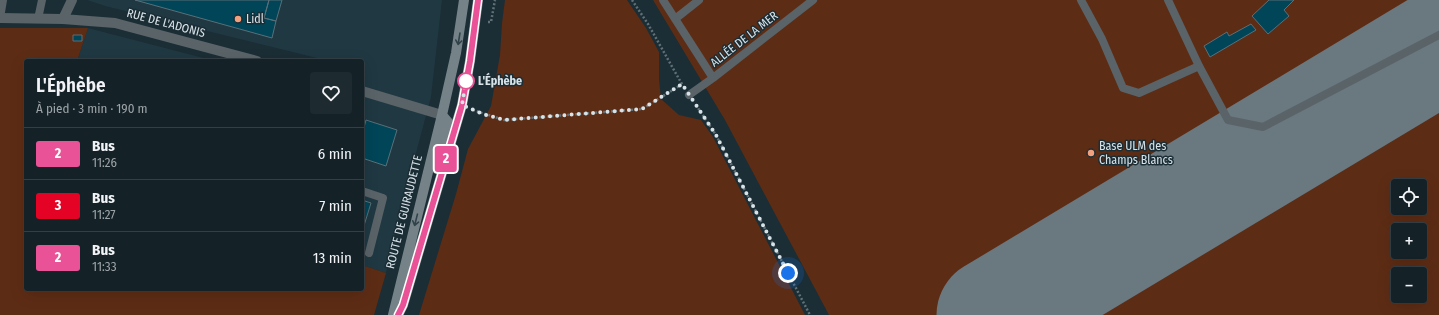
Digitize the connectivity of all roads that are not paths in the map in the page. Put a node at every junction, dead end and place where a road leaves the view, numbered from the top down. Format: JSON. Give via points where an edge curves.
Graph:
{"nodes":[{"id":1,"x":2,"y":0,"type":"edge"},
{"id":2,"x":42,"y":0,"type":"edge"},
{"id":3,"x":72,"y":0,"type":"edge"},
{"id":4,"x":464,"y":0,"type":"edge"},
{"id":5,"x":478,"y":0,"type":"edge"},
{"id":6,"x":663,"y":0,"type":"edge"},
{"id":7,"x":699,"y":0,"type":"edge"},
{"id":8,"x":812,"y":0,"type":"edge"},
{"id":9,"x":1081,"y":0,"type":"edge"},
{"id":10,"x":1168,"y":0,"type":"edge"},
{"id":11,"x":0,"y":18,"type":"edge"},
{"id":12,"x":38,"y":19,"type":"junction"},
{"id":13,"x":63,"y":19,"type":"junction"},
{"id":14,"x":675,"y":19,"type":"junction"},
{"id":15,"x":1439,"y":35,"type":"edge"},
{"id":16,"x":250,"y":59,"type":"edge"},
{"id":17,"x":1199,"y":66,"type":"junction"},
{"id":18,"x":713,"y":78,"type":"junction"},
{"id":19,"x":364,"y":91,"type":"edge"},
{"id":20,"x":690,"y":95,"type":"road end"},
{"id":21,"x":442,"y":115,"type":"junction"},
{"id":22,"x":364,"y":192,"type":"edge"},
{"id":23,"x":369,"y":253,"type":"dead end"},
{"id":24,"x":403,"y":305,"type":"junction"},
{"id":25,"x":393,"y":315,"type":"edge"},
{"id":26,"x":398,"y":315,"type":"edge"}],
"edges":[{"from":1,"to":11,"type":"lane"},
{"from":2,"to":12,"type":"lane"},
{"from":3,"to":13,"type":"street"},
{"from":4,"to":21,"type":"street","name":"ROUTE DE GUIRAUDETTE","one_way":true,"via":[[456,53]]},
{"from":5,"to":24,"type":"street","name":"ROUTE DE GUIRAUDETTE","via":[[462,105]]},
{"from":6,"to":14,"type":"lane"},
{"from":7,"to":14,"type":"lane"},
{"from":8,"to":18,"type":"lane","name":"ALLÉE DE LA MER"},
{"from":9,"to":17,"type":"lane","via":[[1102,39],[1123,88],[1139,93]]},
{"from":10,"to":17,"type":"lane"},
{"from":11,"to":12,"type":"street","name":"RUE DE L'ADONIS"},
{"from":12,"to":13,"type":"street","name":"RUE DE L'ADONIS"},
{"from":13,"to":16,"type":"street","name":"RUE DE L'ADONIS","via":[[115,23]]},
{"from":14,"to":18,"type":"lane"},
{"from":15,"to":17,"type":"lane","via":[[1263,127],[1228,120]]},
{"from":18,"to":20,"type":"lane","name":"ALLÉE DE LA MER"},
{"from":19,"to":21,"type":"street"},
{"from":21,"to":24,"type":"street","name":"ROUTE DE GUIRAUDETTE","via":[[448,122]]},
{"from":21,"to":25,"type":"street","name":"ROUTE DE GUIRAUDETTE","one_way":true},
{"from":22,"to":23,"type":"lane","via":[[384,198]]},
{"from":24,"to":26,"type":"street","name":"ROUTE DE GUIRAUDETTE"}]}
